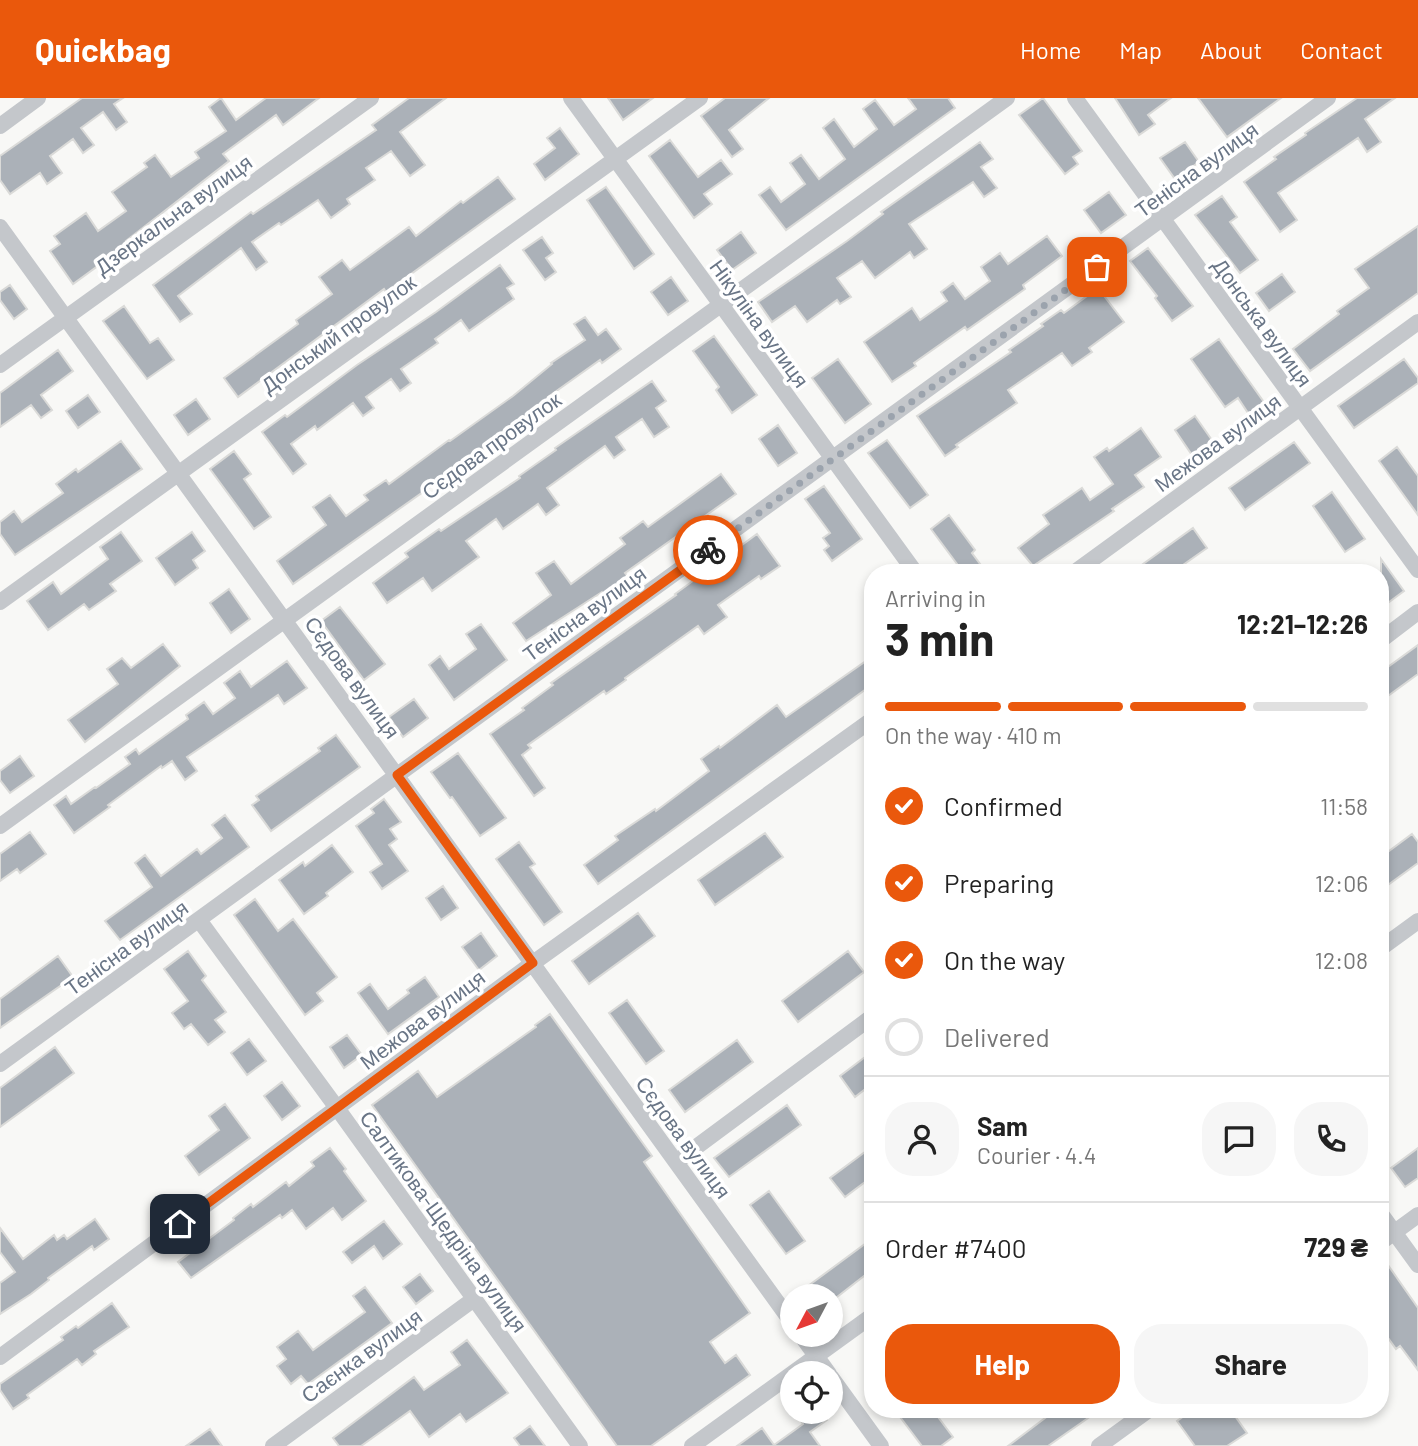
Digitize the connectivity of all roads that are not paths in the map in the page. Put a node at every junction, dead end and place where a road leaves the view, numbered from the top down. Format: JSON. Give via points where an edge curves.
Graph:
{"nodes":[{"id":1,"x":38,"y":98,"type":"edge"},
{"id":2,"x":371,"y":98,"type":"edge"},
{"id":3,"x":571,"y":98,"type":"edge"},
{"id":4,"x":700,"y":98,"type":"edge"},
{"id":5,"x":1007,"y":98,"type":"edge"},
{"id":6,"x":1074,"y":98,"type":"edge"},
{"id":7,"x":1328,"y":98,"type":"edge"},
{"id":8,"x":0,"y":126,"type":"edge"},
{"id":9,"x":615,"y":159,"type":"junction"},
{"id":10,"x":1163,"y":220,"type":"junction"},
{"id":11,"x":0,"y":227,"type":"edge"},
{"id":12,"x":721,"y":305,"type":"junction"},
{"id":13,"x":67,"y":317,"type":"junction"},
{"id":14,"x":1418,"y":322,"type":"edge"},
{"id":15,"x":0,"y":365,"type":"edge"},
{"id":16,"x":1300,"y":407,"type":"junction"},
{"id":17,"x":833,"y":459,"type":"junction"},
{"id":18,"x":180,"y":473,"type":"junction"},
{"id":19,"x":909,"y":564,"type":"edge"},
{"id":20,"x":1087,"y":564,"type":"edge"},
{"id":21,"x":1418,"y":570,"type":"edge"},
{"id":22,"x":0,"y":602,"type":"edge"},
{"id":23,"x":1418,"y":612,"type":"edge"},
{"id":24,"x":285,"y":620,"type":"junction"},
{"id":25,"x":1389,"y":634,"type":"edge"},
{"id":26,"x":864,"y":725,"type":"edge"},
{"id":27,"x":397,"y":775,"type":"junction"},
{"id":28,"x":0,"y":826,"type":"edge"},
{"id":29,"x":199,"y":920,"type":"junction"},
{"id":30,"x":1418,"y":921,"type":"edge"},
{"id":31,"x":1389,"y":942,"type":"edge"},
{"id":32,"x":533,"y":963,"type":"junction"},
{"id":33,"x":864,"y":1023,"type":"edge"},
{"id":34,"x":0,"y":1063,"type":"edge"},
{"id":35,"x":337,"y":1108,"type":"junction"},
{"id":36,"x":676,"y":1162,"type":"junction"},
{"id":37,"x":1418,"y":1215,"type":"edge"},
{"id":38,"x":1389,"y":1236,"type":"edge"},
{"id":39,"x":1389,"y":1239,"type":"edge"},
{"id":40,"x":1418,"y":1265,"type":"edge"},
{"id":41,"x":474,"y":1299,"type":"junction"},
{"id":42,"x":780,"y":1306,"type":"edge"},
{"id":43,"x":864,"y":1321,"type":"edge"},
{"id":44,"x":810,"y":1348,"type":"edge"},
{"id":45,"x":816,"y":1356,"type":"junction"},
{"id":46,"x":0,"y":1357,"type":"edge"},
{"id":47,"x":820,"y":1361,"type":"edge"},
{"id":48,"x":843,"y":1393,"type":"edge"},
{"id":49,"x":1137,"y":1418,"type":"edge"},
{"id":50,"x":273,"y":1446,"type":"edge"},
{"id":51,"x":580,"y":1446,"type":"edge"},
{"id":52,"x":692,"y":1446,"type":"edge"},
{"id":53,"x":881,"y":1446,"type":"edge"},
{"id":54,"x":1098,"y":1446,"type":"edge"}],
"edges":[{"from":1,"to":8,"type":"street"},
{"from":2,"to":13,"type":"street","name":"Дзеркальна вулиця"},
{"from":3,"to":9,"type":"street","name":"Нікуліна вулиця"},
{"from":4,"to":9,"type":"street","name":"Донський провулок"},
{"from":5,"to":12,"type":"street","name":"Сєдова провулок"},
{"from":6,"to":10,"type":"street","name":"Донська вулиця"},
{"from":7,"to":10,"type":"street","name":"Тенісна вулиця"},
{"from":9,"to":12,"type":"street","name":"Нікуліна вулиця"},
{"from":9,"to":18,"type":"street","name":"Донський провулок"},
{"from":10,"to":16,"type":"street","name":"Донська вулиця"},
{"from":10,"to":17,"type":"street","name":"Тенісна вулиця"},
{"from":11,"to":13,"type":"street","name":"Сєдова вулиця"},
{"from":12,"to":17,"type":"street","name":"Нікуліна вулиця"},
{"from":12,"to":24,"type":"street","name":"Сєдова провулок"},
{"from":13,"to":15,"type":"street","name":"Дзеркальна вулиця"},
{"from":13,"to":18,"type":"street","name":"Сєдова вулиця"},
{"from":14,"to":16,"type":"street","name":"Межова вулиця"},
{"from":16,"to":20,"type":"street","name":"Межова вулиця"},
{"from":16,"to":21,"type":"street","name":"Донська вулиця"},
{"from":17,"to":19,"type":"street","name":"Нікуліна вулиця"},
{"from":17,"to":27,"type":"street","name":"Тенісна вулиця"},
{"from":18,"to":22,"type":"street","name":"Донський провулок"},
{"from":18,"to":24,"type":"street","name":"Сєдова вулиця"},
{"from":23,"to":25,"type":"street"},
{"from":24,"to":27,"type":"street","name":"Сєдова вулиця"},
{"from":24,"to":28,"type":"street","name":"Сєдова провулок"},
{"from":26,"to":32,"type":"street","name":"Межова вулиця"},
{"from":27,"to":29,"type":"street","name":"Тенісна вулиця"},
{"from":27,"to":32,"type":"street","name":"Сєдова вулиця"},
{"from":29,"to":34,"type":"street","name":"Тенісна вулиця"},
{"from":29,"to":35,"type":"street","name":"Салтикова-Щедріна вулиця"},
{"from":30,"to":31,"type":"street"},
{"from":32,"to":35,"type":"street","name":"Межова вулиця"},
{"from":32,"to":36,"type":"street","name":"Сєдова вулиця"},
{"from":33,"to":36,"type":"street"},
{"from":35,"to":41,"type":"street","name":"Салтикова-Щедріна вулиця"},
{"from":35,"to":46,"type":"street","name":"Межова вулиця"},
{"from":36,"to":42,"type":"street","name":"Сєдова вулиця"},
{"from":37,"to":38,"type":"street"},
{"from":39,"to":40,"type":"street"},
{"from":41,"to":50,"type":"street","name":"Саєнка вулиця"},
{"from":41,"to":51,"type":"street","name":"Салтикова-Щедріна вулиця"},
{"from":43,"to":45,"type":"street"},
{"from":44,"to":45,"type":"street"},
{"from":45,"to":47,"type":"street"},
{"from":45,"to":52,"type":"street"},
{"from":48,"to":53,"type":"street"},
{"from":49,"to":54,"type":"street"}]}
